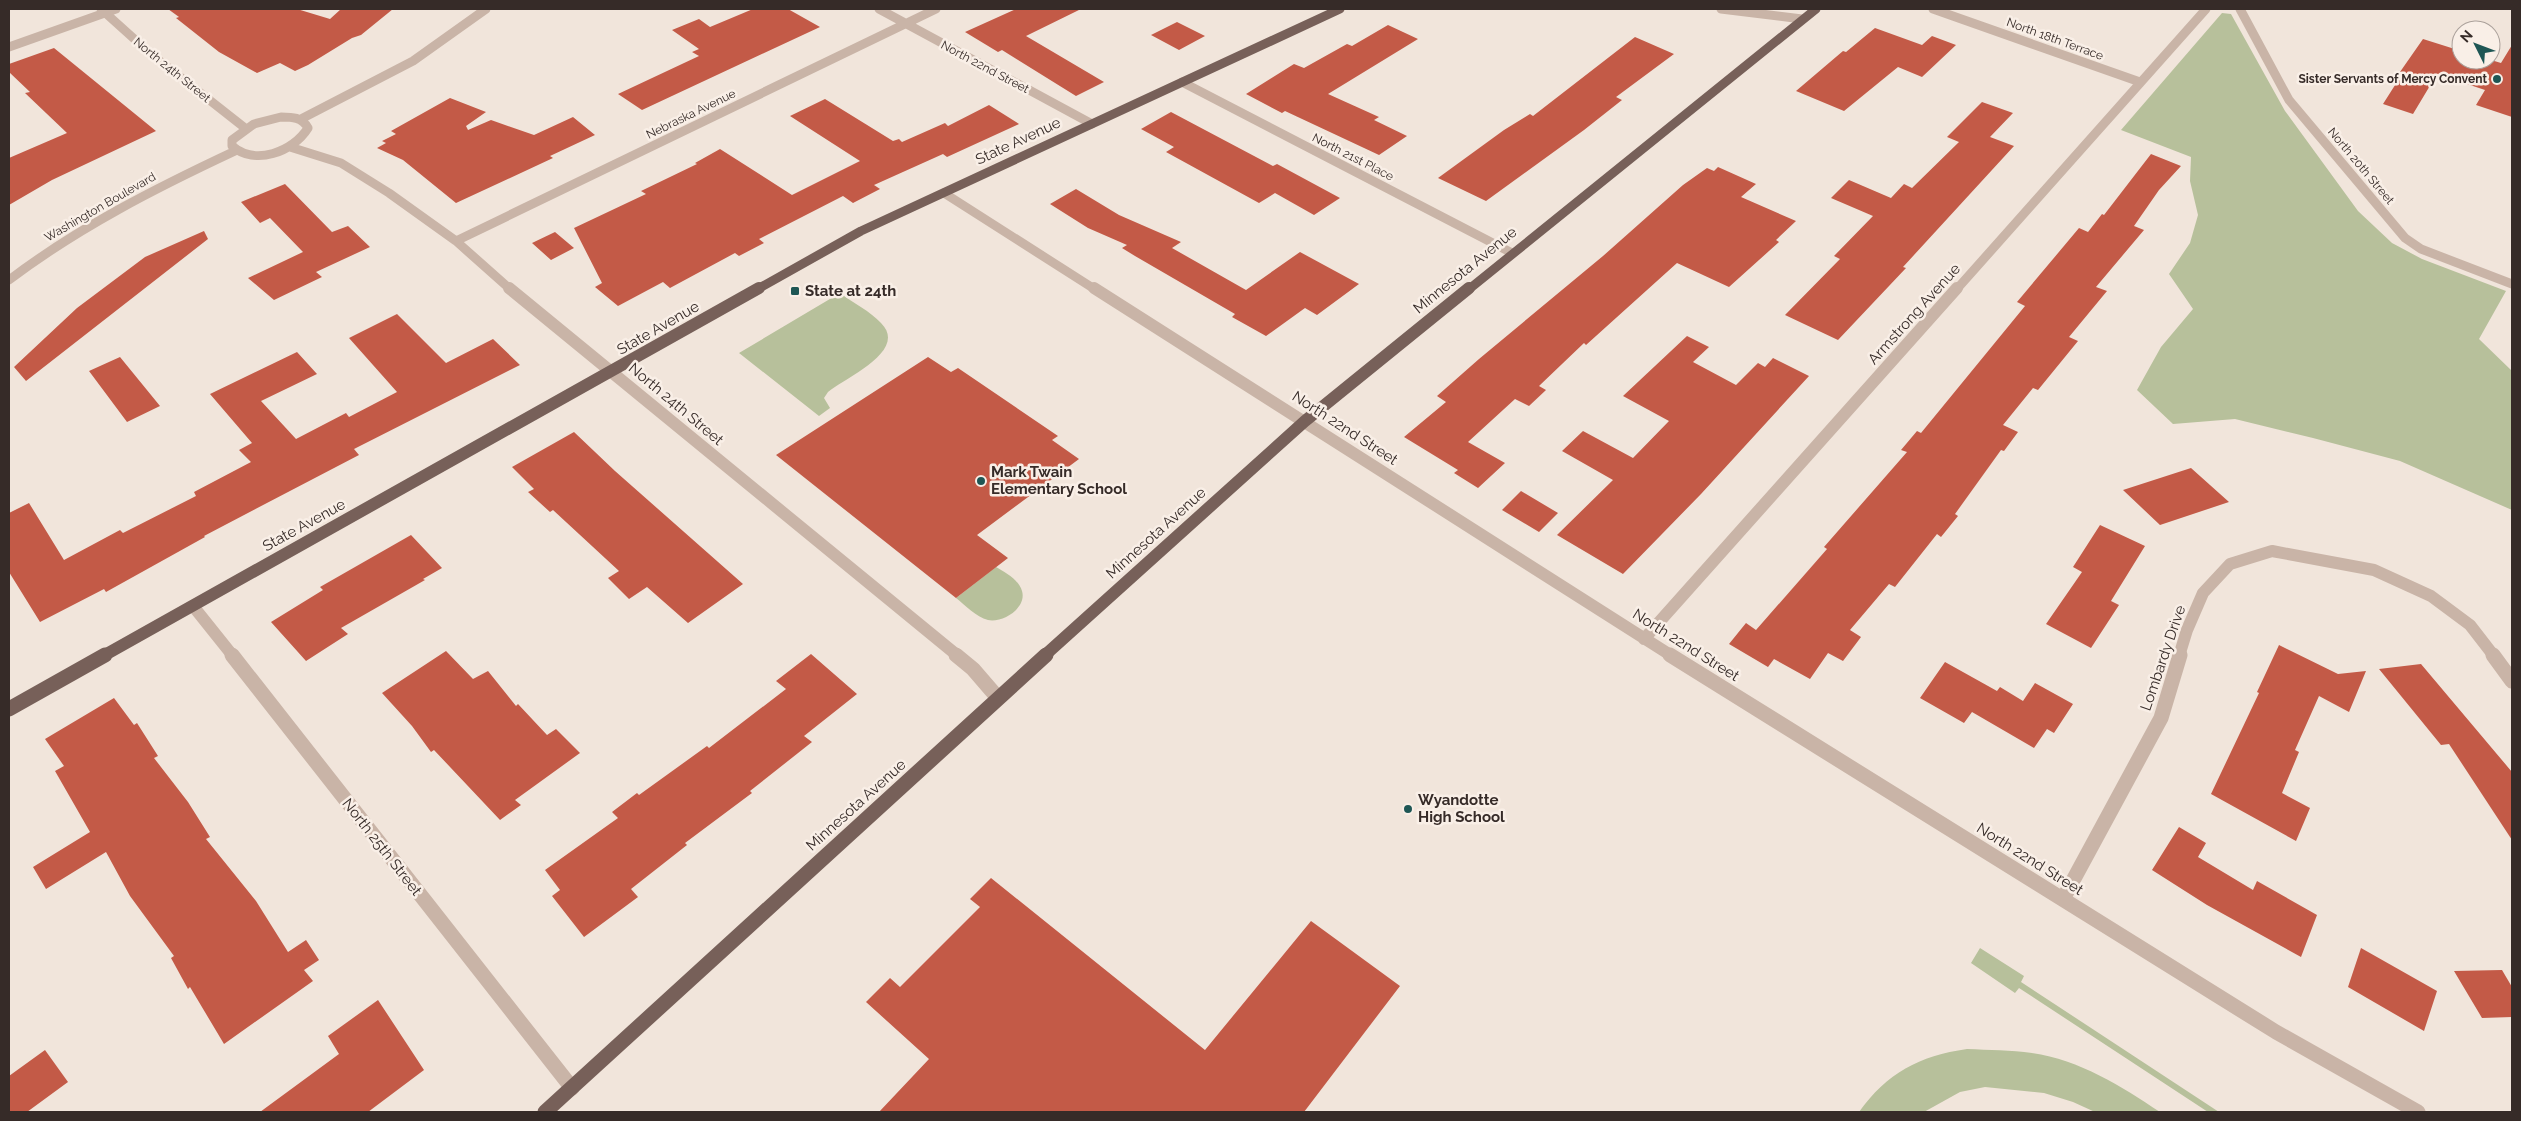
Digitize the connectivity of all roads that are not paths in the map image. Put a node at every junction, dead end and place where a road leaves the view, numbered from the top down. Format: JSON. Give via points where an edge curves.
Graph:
{"nodes":[{"id":1,"x":116,"y":9,"type":"edge"},
{"id":2,"x":486,"y":9,"type":"edge"},
{"id":3,"x":879,"y":9,"type":"edge"},
{"id":4,"x":936,"y":9,"type":"edge"},
{"id":5,"x":1340,"y":9,"type":"edge"},
{"id":6,"x":1721,"y":9,"type":"edge"},
{"id":7,"x":1816,"y":9,"type":"edge"},
{"id":8,"x":1933,"y":9,"type":"edge"},
{"id":9,"x":2206,"y":9,"type":"edge"},
{"id":10,"x":2240,"y":9,"type":"edge"},
{"id":11,"x":104,"y":11,"type":"edge"},
{"id":12,"x":1802,"y":19,"type":"junction"},
{"id":13,"x":905,"y":24,"type":"junction"},
{"id":14,"x":9,"y":47,"type":"edge"},
{"id":15,"x":1182,"y":82,"type":"junction"},
{"id":16,"x":2140,"y":82,"type":"junction"},
{"id":17,"x":300,"y":119,"type":"junction"},
{"id":18,"x":1092,"y":124,"type":"junction"},
{"id":19,"x":245,"y":128,"type":"junction"},
{"id":20,"x":290,"y":147,"type":"junction"},
{"id":21,"x":236,"y":151,"type":"junction"},
{"id":22,"x":944,"y":193,"type":"junction"},
{"id":23,"x":456,"y":241,"type":"junction"},
{"id":24,"x":1512,"y":253,"type":"junction"},
{"id":25,"x":9,"y":280,"type":"edge"},
{"id":26,"x":2512,"y":284,"type":"edge"},
{"id":27,"x":612,"y":372,"type":"junction"},
{"id":28,"x":1305,"y":421,"type":"junction"},
{"id":29,"x":192,"y":606,"type":"junction"},
{"id":30,"x":1644,"y":639,"type":"junction"},
{"id":31,"x":2512,"y":681,"type":"edge"},
{"id":32,"x":998,"y":698,"type":"junction"},
{"id":33,"x":9,"y":709,"type":"edge"},
{"id":34,"x":2063,"y":899,"type":"junction"},
{"id":35,"x":572,"y":1088,"type":"junction"},
{"id":36,"x":545,"y":1112,"type":"edge"},
{"id":37,"x":2418,"y":1112,"type":"edge"}],
"edges":[{"from":1,"to":11,"type":"street"},
{"from":2,"to":17,"type":"street","via":[[413,61]]},
{"from":3,"to":13,"type":"street","name":"North 22nd Street"},
{"from":4,"to":13,"type":"street","name":"Nebraska Avenue"},
{"from":5,"to":15,"type":"main road","name":"State Avenue"},
{"from":6,"to":12,"type":"street"},
{"from":7,"to":12,"type":"main road","name":"Minnesota Avenue"},
{"from":8,"to":16,"type":"street","name":"North 18th Terrace"},
{"from":9,"to":16,"type":"street","name":"Armstrong Avenue"},
{"from":10,"to":26,"type":"street","name":"North 20th Street","via":[[2289,100],[2405,238],[2421,249]]},
{"from":11,"to":14,"type":"street"},
{"from":11,"to":19,"type":"street","name":"North 24th Street","via":[[151,54]]},
{"from":12,"to":24,"type":"main road","name":"Minnesota Avenue"},
{"from":13,"to":18,"type":"street","name":"North 22nd Street"},
{"from":13,"to":23,"type":"street","name":"Nebraska Avenue"},
{"from":15,"to":18,"type":"main road","name":"State Avenue"},
{"from":15,"to":24,"type":"street","name":"North 21st Place"},
{"from":16,"to":30,"type":"street","name":"Armstrong Avenue"},
{"from":17,"to":19,"type":"street","via":[[281,116]]},
{"from":17,"to":20,"type":"street","via":[[308,128],[306,134]]},
{"from":18,"to":22,"type":"main road","name":"State Avenue"},
{"from":19,"to":21,"type":"street","via":[[232,140]]},
{"from":20,"to":21,"type":"street","via":[[253,156]]},
{"from":20,"to":23,"type":"street","name":"North 24th Street","via":[[341,163]]},
{"from":21,"to":25,"type":"street","name":"Washington Boulevard","via":[[135,198],[60,242]]},
{"from":22,"to":27,"type":"main road","name":"State Avenue","via":[[861,231]]},
{"from":22,"to":28,"type":"street","name":"North 22nd Street"},
{"from":23,"to":27,"type":"street","name":"North 24th Street","via":[[521,299]]},
{"from":24,"to":28,"type":"main road","name":"Minnesota Avenue"},
{"from":27,"to":29,"type":"main road","name":"State Avenue"},
{"from":27,"to":32,"type":"street","name":"North 24th Street","via":[[973,669]]},
{"from":28,"to":30,"type":"street","name":"North 22nd Street"},
{"from":28,"to":32,"type":"main road","name":"Minnesota Avenue"},
{"from":29,"to":33,"type":"main road","name":"State Avenue"},
{"from":29,"to":35,"type":"street","name":"North 25th Street"},
{"from":30,"to":34,"type":"street","name":"North 22nd Street"},
{"from":31,"to":34,"type":"street","name":"Lombardy Drive","via":[[2470,625],[2431,596],[2374,570],[2272,551],[2230,564],[2203,593],[2187,630],[2161,718]]},
{"from":32,"to":35,"type":"main road","name":"Minnesota Avenue"},
{"from":34,"to":37,"type":"street","name":"North 22nd Street","via":[[2276,1032]]},
{"from":35,"to":36,"type":"main road","name":"Minnesota Avenue"}]}
